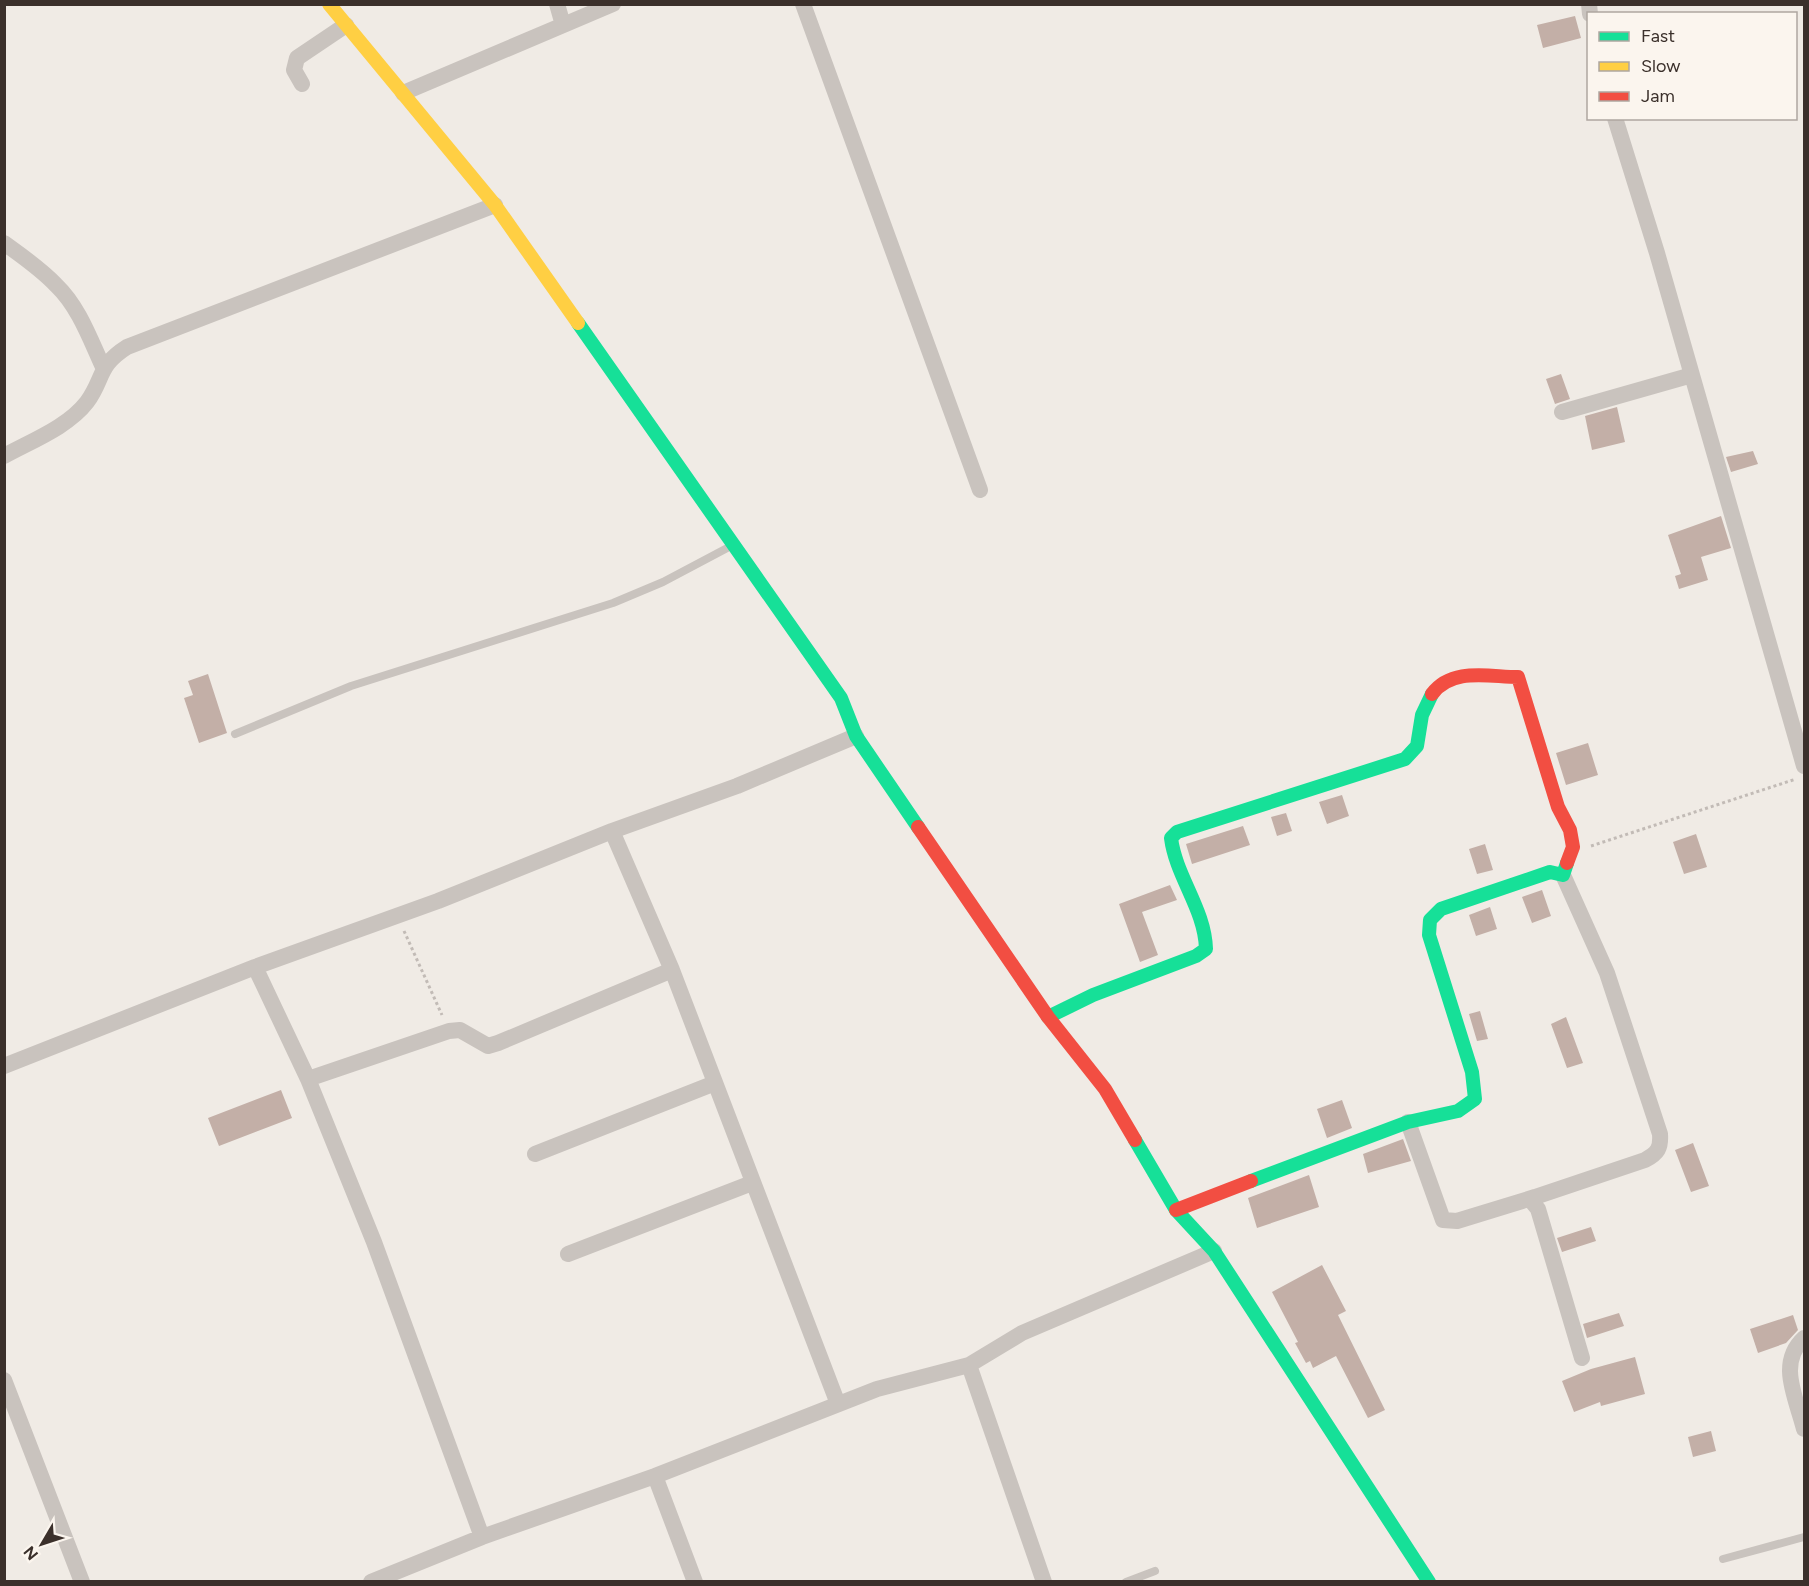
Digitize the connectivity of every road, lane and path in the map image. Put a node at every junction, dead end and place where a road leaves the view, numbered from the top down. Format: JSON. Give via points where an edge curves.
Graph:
{"nodes":[{"id":1,"x":328,"y":4,"type":"edge"},
{"id":2,"x":556,"y":4,"type":"edge"},
{"id":3,"x":613,"y":4,"type":"edge"},
{"id":4,"x":803,"y":4,"type":"edge"},
{"id":5,"x":346,"y":25,"type":"junction"},
{"id":6,"x":563,"y":25,"type":"junction"},
{"id":7,"x":302,"y":84,"type":"dead end"},
{"id":8,"x":403,"y":93,"type":"junction"},
{"id":9,"x":1616,"y":120,"type":"edge"},
{"id":10,"x":495,"y":205,"type":"junction"},
{"id":11,"x":4,"y":243,"type":"edge"},
{"id":12,"x":103,"y":367,"type":"junction"},
{"id":13,"x":1692,"y":375,"type":"junction"},
{"id":14,"x":1562,"y":412,"type":"dead end"},
{"id":15,"x":4,"y":456,"type":"edge"},
{"id":16,"x":980,"y":490,"type":"dead end"},
{"id":17,"x":732,"y":546,"type":"junction"},
{"id":18,"x":235,"y":734,"type":"dead end"},
{"id":19,"x":856,"y":736,"type":"junction"},
{"id":20,"x":1804,"y":766,"type":"edge"},
{"id":21,"x":1804,"y":776,"type":"edge"},
{"id":22,"x":612,"y":831,"type":"junction"},
{"id":23,"x":1570,"y":853,"type":"junction"},
{"id":24,"x":1563,"y":875,"type":"junction"},
{"id":25,"x":397,"y":916,"type":"junction"},
{"id":26,"x":255,"y":968,"type":"junction"},
{"id":27,"x":672,"y":970,"type":"junction"},
{"id":28,"x":1048,"y":1017,"type":"junction"},
{"id":29,"x":449,"y":1031,"type":"junction"},
{"id":30,"x":4,"y":1066,"type":"edge"},
{"id":31,"x":308,"y":1080,"type":"junction"},
{"id":32,"x":715,"y":1083,"type":"junction"},
{"id":33,"x":1408,"y":1122,"type":"junction"},
{"id":34,"x":534,"y":1154,"type":"dead end"},
{"id":35,"x":752,"y":1183,"type":"junction"},
{"id":36,"x":1535,"y":1197,"type":"junction"},
{"id":37,"x":1176,"y":1210,"type":"junction"},
{"id":38,"x":1214,"y":1251,"type":"junction"},
{"id":39,"x":568,"y":1254,"type":"dead end"},
{"id":40,"x":1804,"y":1338,"type":"edge"},
{"id":41,"x":1582,"y":1358,"type":"dead end"},
{"id":42,"x":969,"y":1365,"type":"junction"},
{"id":43,"x":4,"y":1380,"type":"edge"},
{"id":44,"x":838,"y":1404,"type":"junction"},
{"id":45,"x":1804,"y":1429,"type":"edge"},
{"id":46,"x":656,"y":1476,"type":"junction"},
{"id":47,"x":482,"y":1537,"type":"junction"},
{"id":48,"x":1804,"y":1537,"type":"edge"},
{"id":49,"x":1723,"y":1559,"type":"dead end"},
{"id":50,"x":1155,"y":1571,"type":"dead end"},
{"id":51,"x":82,"y":1581,"type":"edge"},
{"id":52,"x":371,"y":1581,"type":"edge"},
{"id":53,"x":695,"y":1581,"type":"edge"},
{"id":54,"x":1044,"y":1581,"type":"edge"},
{"id":55,"x":1126,"y":1581,"type":"edge"},
{"id":56,"x":1429,"y":1581,"type":"edge"}],
"edges":[{"from":1,"to":5,"type":"street"},
{"from":2,"to":6,"type":"street"},
{"from":3,"to":6,"type":"street"},
{"from":4,"to":16,"type":"street"},
{"from":5,"to":7,"type":"street","via":[[297,58],[294,70]]},
{"from":5,"to":8,"type":"street"},
{"from":6,"to":8,"type":"street"},
{"from":8,"to":10,"type":"street"},
{"from":9,"to":13,"type":"street"},
{"from":10,"to":12,"type":"street","via":[[127,347]]},
{"from":10,"to":17,"type":"street"},
{"from":11,"to":12,"type":"street","via":[[56,284],[86,330]]},
{"from":12,"to":15,"type":"street","via":[[87,401],[75,414]]},
{"from":13,"to":14,"type":"street"},
{"from":13,"to":20,"type":"street"},
{"from":17,"to":18,"type":"lane","via":[[613,603],[351,686]]},
{"from":17,"to":19,"type":"street","via":[[841,698]]},
{"from":19,"to":22,"type":"street","via":[[737,786]]},
{"from":19,"to":28,"type":"street"},
{"from":21,"to":23,"type":"path"},
{"from":22,"to":25,"type":"street"},
{"from":22,"to":27,"type":"street"},
{"from":23,"to":24,"type":"street"},
{"from":23,"to":28,"type":"street","via":[[1570,830],[1558,807],[1518,677],[1449,679],[1425,705],[1416,749],[1410,757],[1177,832],[1171,838],[1171,847],[1206,949]]},
{"from":24,"to":33,"type":"street","via":[[1550,872],[1431,914],[1427,922],[1429,935],[1472,1072],[1475,1099],[1458,1111]]},
{"from":24,"to":36,"type":"street","via":[[1607,973],[1661,1146],[1645,1160]]},
{"from":25,"to":26,"type":"street"},
{"from":25,"to":29,"type":"path"},
{"from":26,"to":30,"type":"street"},
{"from":26,"to":31,"type":"street"},
{"from":27,"to":29,"type":"street","via":[[488,1046],[460,1030]]},
{"from":27,"to":32,"type":"street"},
{"from":28,"to":37,"type":"street","via":[[1105,1089]]},
{"from":29,"to":31,"type":"street"},
{"from":31,"to":47,"type":"street","via":[[378,1253]]},
{"from":32,"to":34,"type":"street"},
{"from":32,"to":35,"type":"street"},
{"from":33,"to":36,"type":"street","via":[[1443,1220],[1457,1221]]},
{"from":33,"to":37,"type":"street"},
{"from":35,"to":39,"type":"street"},
{"from":35,"to":44,"type":"street"},
{"from":36,"to":41,"type":"street","via":[[1533,1203]]},
{"from":37,"to":38,"type":"street"},
{"from":38,"to":42,"type":"street","via":[[1022,1333]]},
{"from":38,"to":56,"type":"street"},
{"from":40,"to":45,"type":"street","via":[[1793,1349],[1788,1367]]},
{"from":42,"to":44,"type":"street","via":[[877,1389]]},
{"from":42,"to":54,"type":"street"},
{"from":43,"to":51,"type":"street"},
{"from":44,"to":46,"type":"street"},
{"from":46,"to":47,"type":"street"},
{"from":46,"to":53,"type":"street"},
{"from":47,"to":52,"type":"street"},
{"from":48,"to":49,"type":"lane"},
{"from":50,"to":55,"type":"lane"}]}
